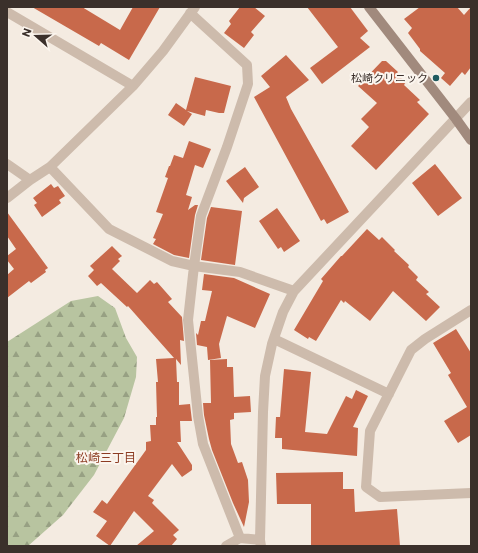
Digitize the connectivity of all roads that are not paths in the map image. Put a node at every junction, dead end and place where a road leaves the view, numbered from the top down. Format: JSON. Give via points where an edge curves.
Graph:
{"nodes":[{"id":1,"x":369,"y":7,"type":"edge"},
{"id":2,"x":193,"y":10,"type":"edge"},
{"id":3,"x":7,"y":12,"type":"edge"},
{"id":4,"x":133,"y":86,"type":"junction"},
{"id":5,"x":471,"y":102,"type":"edge"},
{"id":6,"x":456,"y":119,"type":"junction"},
{"id":7,"x":471,"y":140,"type":"edge"},
{"id":8,"x":7,"y":164,"type":"edge"},
{"id":9,"x":50,"y":167,"type":"junction"},
{"id":10,"x":30,"y":180,"type":"junction"},
{"id":11,"x":7,"y":198,"type":"edge"},
{"id":12,"x":194,"y":266,"type":"junction"},
{"id":13,"x":294,"y":291,"type":"junction"},
{"id":14,"x":471,"y":310,"type":"edge"},
{"id":15,"x":274,"y":339,"type":"junction"},
{"id":16,"x":389,"y":394,"type":"junction"},
{"id":17,"x":471,"y":493,"type":"edge"},
{"id":18,"x":240,"y":538,"type":"junction"},
{"id":19,"x":260,"y":543,"type":"edge"},
{"id":20,"x":226,"y":546,"type":"edge"}],
"edges":[{"from":1,"to":6,"type":"street"},
{"from":2,"to":4,"type":"street"},
{"from":2,"to":12,"type":"street","via":[[247,65],[248,84],[201,216]]},
{"from":3,"to":4,"type":"street"},
{"from":4,"to":9,"type":"street"},
{"from":5,"to":6,"type":"street"},
{"from":6,"to":7,"type":"street"},
{"from":6,"to":13,"type":"street"},
{"from":8,"to":10,"type":"street"},
{"from":9,"to":10,"type":"street"},
{"from":9,"to":12,"type":"street","via":[[109,229],[172,261]]},
{"from":10,"to":11,"type":"street"},
{"from":12,"to":13,"type":"street","via":[[240,272]]},
{"from":12,"to":18,"type":"street","via":[[188,320],[202,444]]},
{"from":13,"to":15,"type":"street","via":[[283,312]]},
{"from":14,"to":16,"type":"street","via":[[411,350]]},
{"from":15,"to":16,"type":"street"},
{"from":15,"to":19,"type":"street","via":[[265,376]]},
{"from":16,"to":17,"type":"street","via":[[370,431],[366,487],[380,497]]},
{"from":18,"to":19,"type":"street"},
{"from":18,"to":20,"type":"street"}]}
